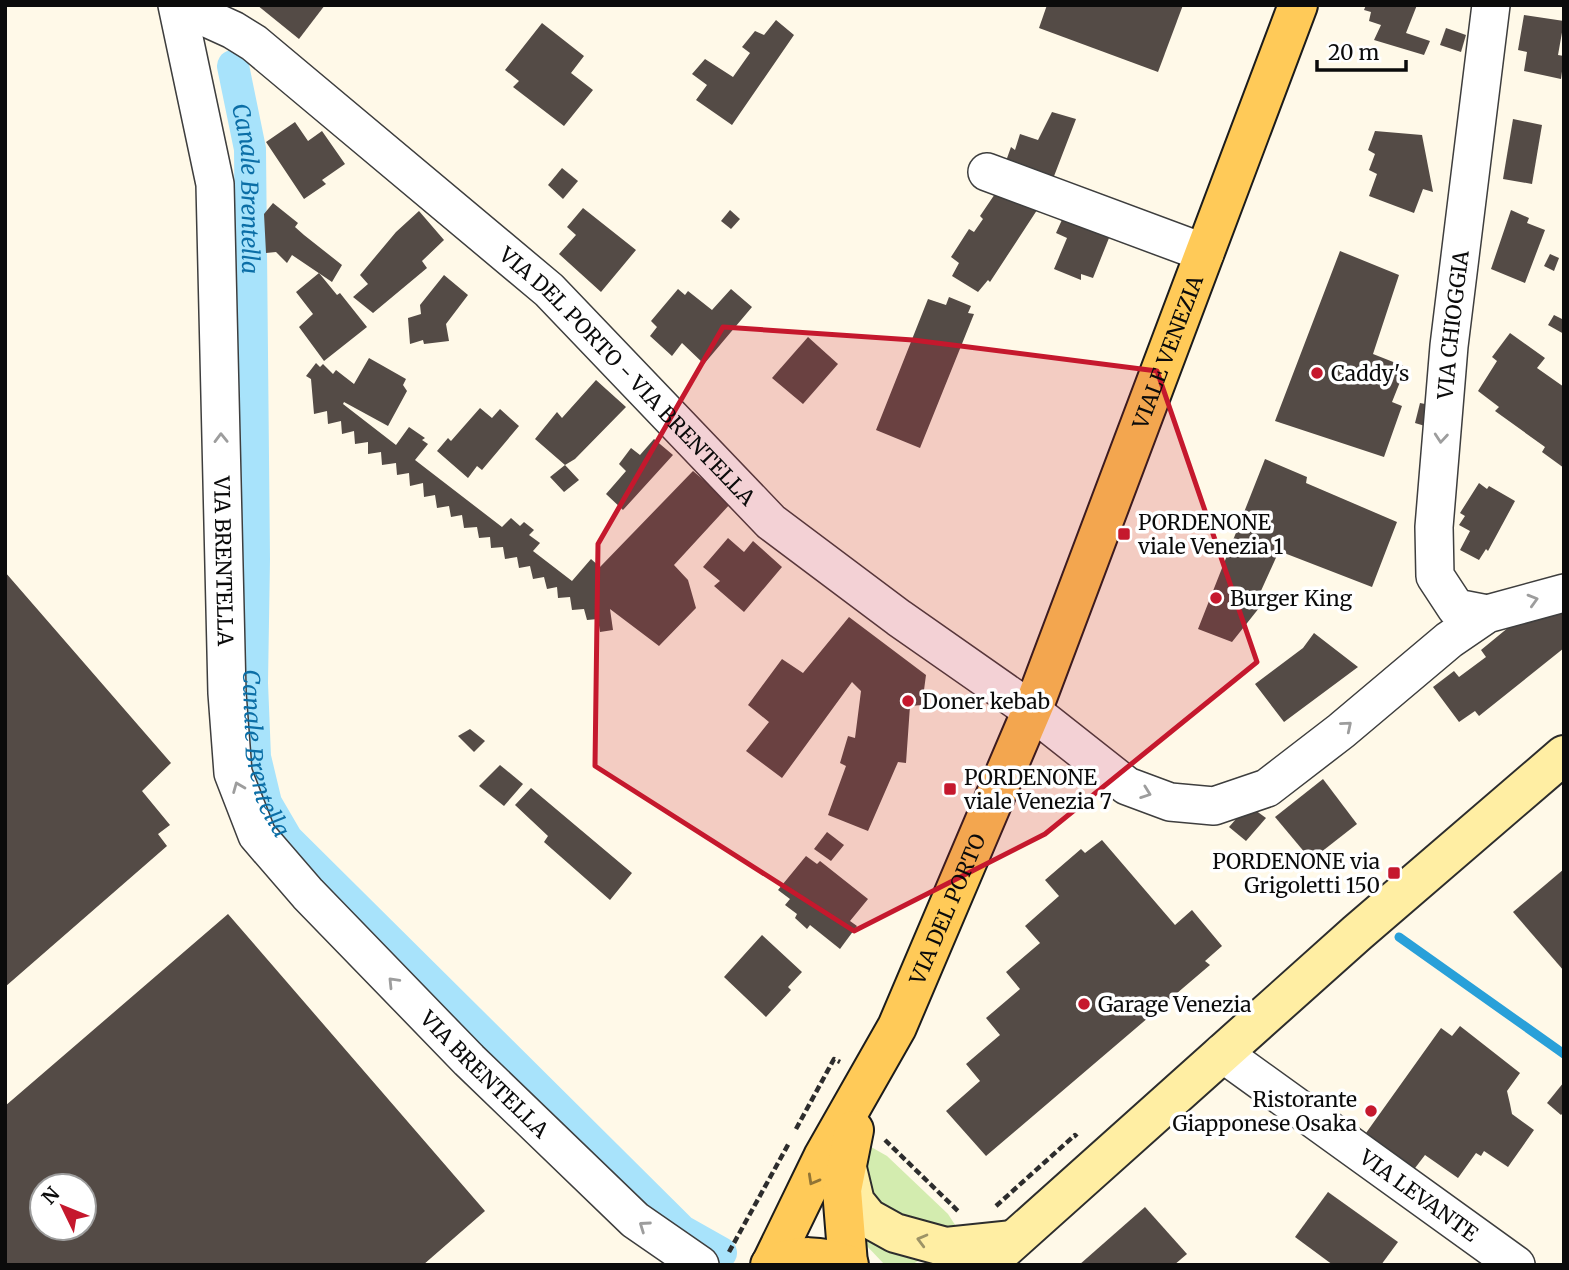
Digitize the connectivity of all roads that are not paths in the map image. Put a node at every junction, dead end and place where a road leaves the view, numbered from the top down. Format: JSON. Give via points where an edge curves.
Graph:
{"nodes":[{"id":1,"x":177,"y":5,"type":"edge"},
{"id":2,"x":1298,"y":5,"type":"edge"},
{"id":3,"x":1491,"y":5,"type":"edge"},
{"id":4,"x":987,"y":172,"type":"dead end"},
{"id":5,"x":1205,"y":253,"type":"junction"},
{"id":6,"x":1564,"y":593,"type":"edge"},
{"id":7,"x":1487,"y":614,"type":"junction"},
{"id":8,"x":1035,"y":704,"type":"junction"},
{"id":9,"x":1564,"y":755,"type":"edge"},
{"id":10,"x":1222,"y":1054,"type":"junction"},
{"id":11,"x":869,"y":1077,"type":"junction"},
{"id":12,"x":845,"y":1160,"type":"junction"},
{"id":13,"x":1000,"y":1256,"type":"edge"},
{"id":14,"x":770,"y":1264,"type":"edge"},
{"id":15,"x":700,"y":1265,"type":"edge"},
{"id":16,"x":849,"y":1265,"type":"edge"},
{"id":17,"x":954,"y":1265,"type":"edge"},
{"id":18,"x":1516,"y":1265,"type":"edge"}],
"edges":[{"from":1,"to":8,"type":"street","name":"VIA DEL PORTO - VIA BRENTELLA","via":[[233,30],[277,61],[549,290],[772,522],[899,618]]},
{"from":15,"to":1,"type":"street","name":"VIA BRENTELLA","one_way":true,"via":[[635,1220],[469,1060],[257,835],[233,773],[230,733],[215,184]]},
{"from":2,"to":5,"type":"main road","name":"VIALE VENEZIA"},
{"from":3,"to":7,"type":"street","name":"VIA CHIOGGIA","one_way":true,"via":[[1449,346],[1434,527],[1435,576],[1456,608]]},
{"from":4,"to":5,"type":"street"},
{"from":5,"to":8,"type":"main road","name":"VIALE VENEZIA"},
{"from":7,"to":6,"type":"street","one_way":true},
{"from":8,"to":7,"type":"street","one_way":true,"via":[[1127,786],[1170,802],[1214,806],[1267,788]]},
{"from":8,"to":11,"type":"main road","name":"VIA DEL PORTO","via":[[897,1027]]},
{"from":9,"to":10,"type":"main road"},
{"from":10,"to":13,"type":"main road"},
{"from":10,"to":18,"type":"street","name":"VIA LEVANTE"},
{"from":11,"to":12,"type":"main road","name":"VIA DEL PORTO"},
{"from":11,"to":14,"type":"main road","name":"VIA DEL PORTO","one_way":true},
{"from":13,"to":12,"type":"main road","one_way":true,"via":[[895,1233],[868,1218],[855,1202]]},
{"from":12,"to":16,"type":"main road","name":"VIA DEL PORTO","via":[[842,1205]]},
{"from":13,"to":17,"type":"main road"},
{"from":14,"to":16,"type":"main road","via":[[797,1256]]}]}
